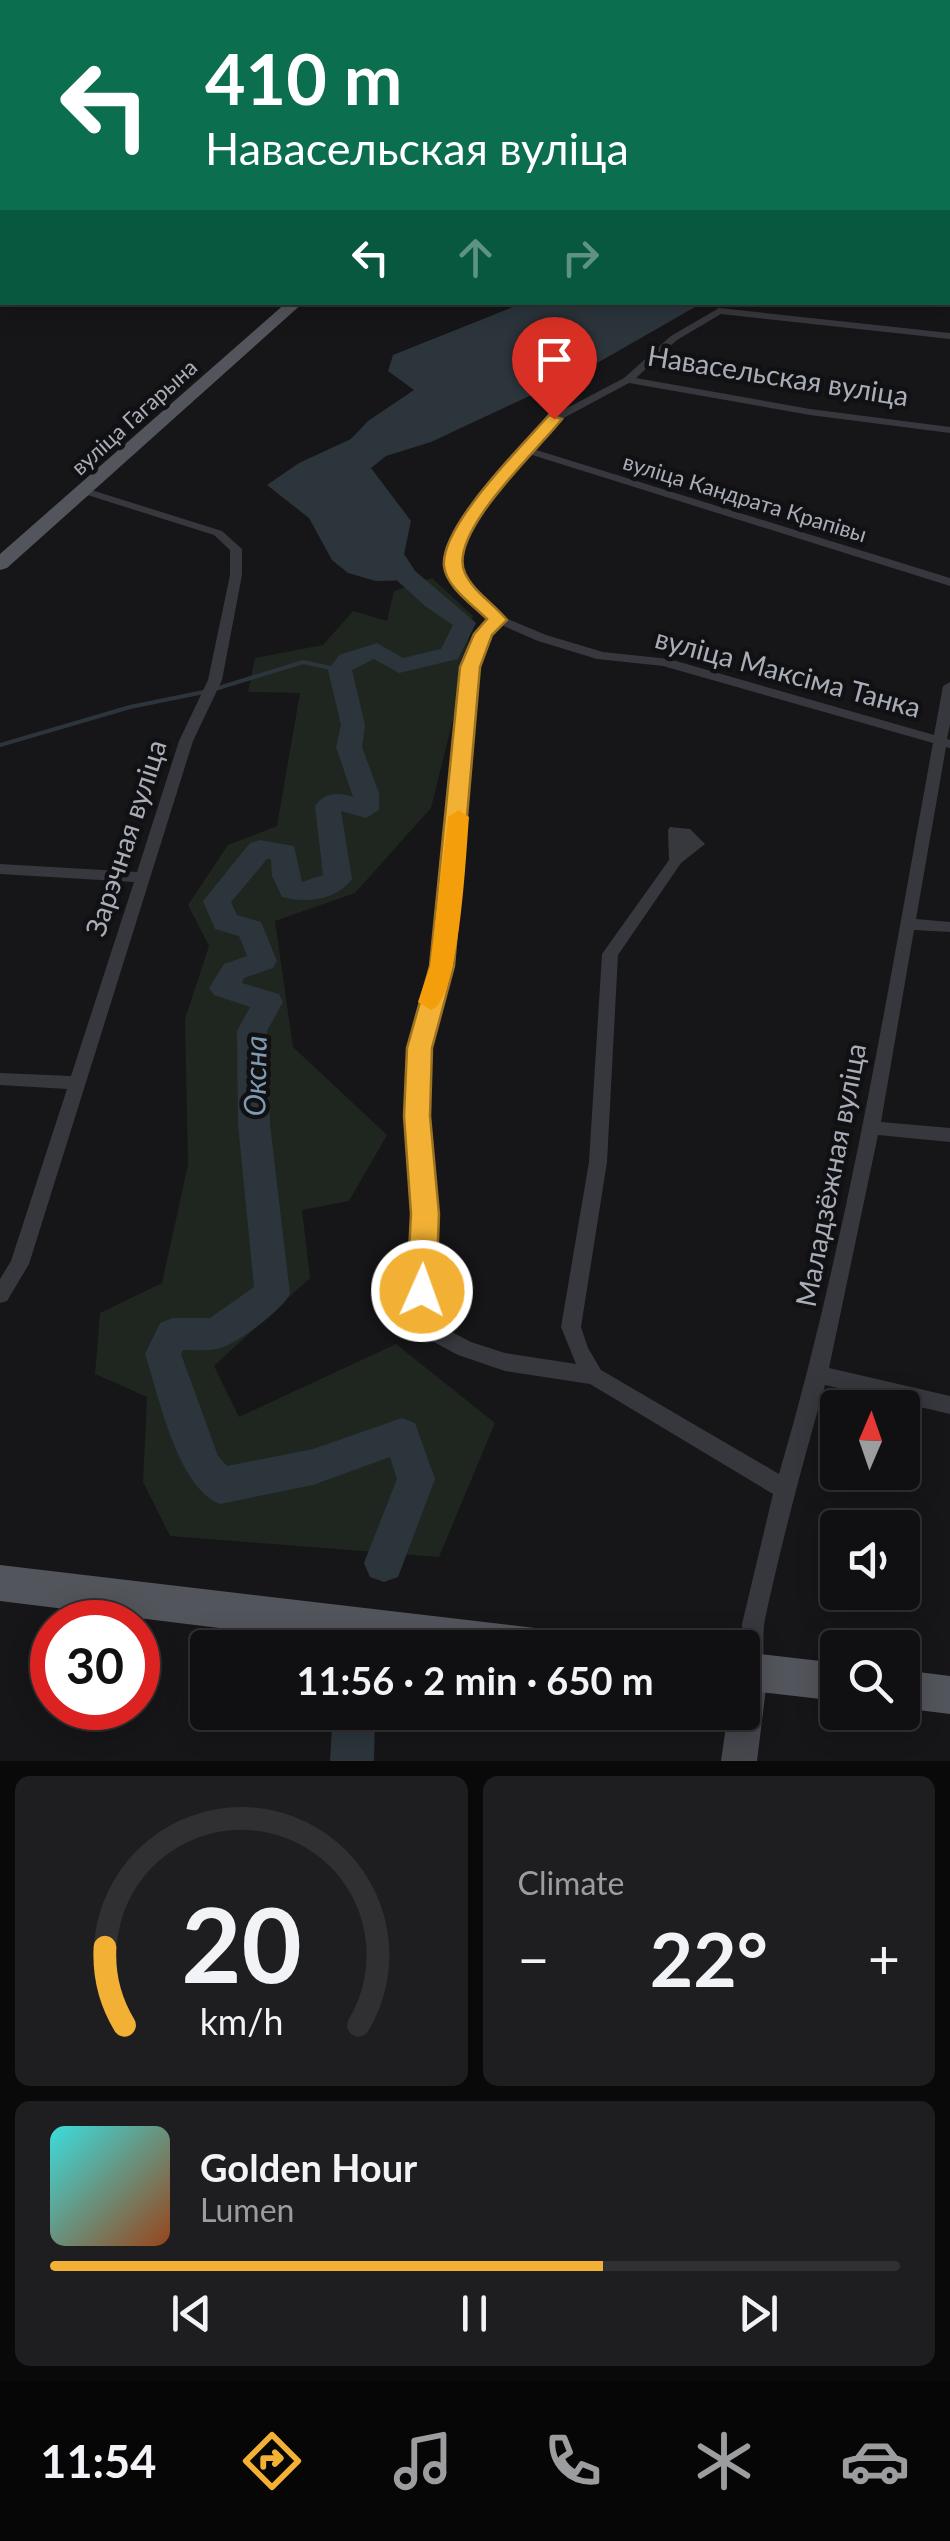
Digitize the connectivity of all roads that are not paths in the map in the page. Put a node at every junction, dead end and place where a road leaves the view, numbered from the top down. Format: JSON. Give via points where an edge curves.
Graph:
{"nodes":[{"id":1,"x":294,"y":305,"type":"edge"},
{"id":2,"x":730,"y":305,"type":"edge"},
{"id":3,"x":719,"y":311,"type":"junction"},
{"id":4,"x":950,"y":336,"type":"edge"},
{"id":5,"x":628,"y":380,"type":"junction"},
{"id":6,"x":950,"y":430,"type":"edge"},
{"id":7,"x":528,"y":451,"type":"junction"},
{"id":8,"x":84,"y":491,"type":"junction"},
{"id":9,"x":0,"y":564,"type":"edge"},
{"id":10,"x":950,"y":582,"type":"edge"},
{"id":11,"x":497,"y":620,"type":"junction"},
{"id":12,"x":950,"y":686,"type":"edge"},
{"id":13,"x":944,"y":742,"type":"edge"},
{"id":14,"x":676,"y":860,"type":"dead end"},
{"id":15,"x":0,"y":869,"type":"edge"},
{"id":16,"x":142,"y":877,"type":"junction"},
{"id":17,"x":908,"y":924,"type":"junction"},
{"id":18,"x":950,"y":927,"type":"edge"},
{"id":19,"x":0,"y":1079,"type":"edge"},
{"id":20,"x":75,"y":1082,"type":"junction"},
{"id":21,"x":871,"y":1128,"type":"junction"},
{"id":22,"x":950,"y":1134,"type":"edge"},
{"id":23,"x":0,"y":1295,"type":"edge"},
{"id":24,"x":818,"y":1374,"type":"junction"},
{"id":25,"x":594,"y":1376,"type":"junction"},
{"id":26,"x":950,"y":1405,"type":"edge"},
{"id":27,"x":785,"y":1488,"type":"junction"},
{"id":28,"x":0,"y":1583,"type":"edge"},
{"id":29,"x":393,"y":1630,"type":"edge"},
{"id":30,"x":752,"y":1630,"type":"edge"},
{"id":31,"x":760,"y":1673,"type":"edge"},
{"id":32,"x":820,"y":1680,"type":"edge"},
{"id":33,"x":920,"y":1692,"type":"edge"},
{"id":34,"x":950,"y":1695,"type":"edge"},
{"id":35,"x":742,"y":1730,"type":"edge"},
{"id":36,"x":739,"y":1761,"type":"edge"}],
"edges":[{"from":1,"to":8,"type":"main road","name":"вуліца Гагарына"},
{"from":2,"to":3,"type":"street"},
{"from":3,"to":4,"type":"street"},
{"from":3,"to":5,"type":"street","via":[[674,338]]},
{"from":5,"to":6,"type":"street","name":"Навасельская вуліца"},
{"from":5,"to":7,"type":"street","name":"Навасельская вуліца","via":[[554,419]]},
{"from":7,"to":10,"type":"street","name":"вуліца Кандрата Крапівы"},
{"from":7,"to":11,"type":"street","name":"Навасельская вуліца","via":[[480,504],[452,563],[457,579]]},
{"from":8,"to":9,"type":"main road","name":"вуліца Гагарына"},
{"from":8,"to":16,"type":"street","name":"Зарэчная вуліца","via":[[218,533],[236,549],[211,688],[186,741]]},
{"from":11,"to":13,"type":"street","name":"вуліца Максіма Танка","via":[[602,656],[664,662]]},
{"from":11,"to":25,"type":"street","via":[[470,667],[442,966],[420,1048],[422,1291],[427,1320],[465,1349]]},
{"from":12,"to":13,"type":"street","name":"Маладзёжная вуліца"},
{"from":13,"to":17,"type":"street","name":"Маладзёжная вуліца"},
{"from":14,"to":25,"type":"street","via":[[610,954],[598,1162],[571,1327]]},
{"from":15,"to":16,"type":"street"},
{"from":16,"to":20,"type":"street","name":"Зарэчная вуліца"},
{"from":17,"to":18,"type":"street"},
{"from":17,"to":21,"type":"street","name":"Маладзёжная вуліца"},
{"from":19,"to":20,"type":"street"},
{"from":20,"to":23,"type":"street","name":"Зарэчная вуліца","via":[[20,1264]]},
{"from":21,"to":22,"type":"street"},
{"from":21,"to":24,"type":"street","name":"Маладзёжная вуліца"},
{"from":24,"to":26,"type":"street"},
{"from":24,"to":27,"type":"street","name":"Маладзёжная вуліца"},
{"from":25,"to":27,"type":"street"},
{"from":27,"to":30,"type":"street","name":"Маладзёжная вуліца"},
{"from":28,"to":29,"type":"main road"},
{"from":31,"to":32,"type":"main road"},
{"from":33,"to":34,"type":"main road"},
{"from":35,"to":36,"type":"street"}]}
